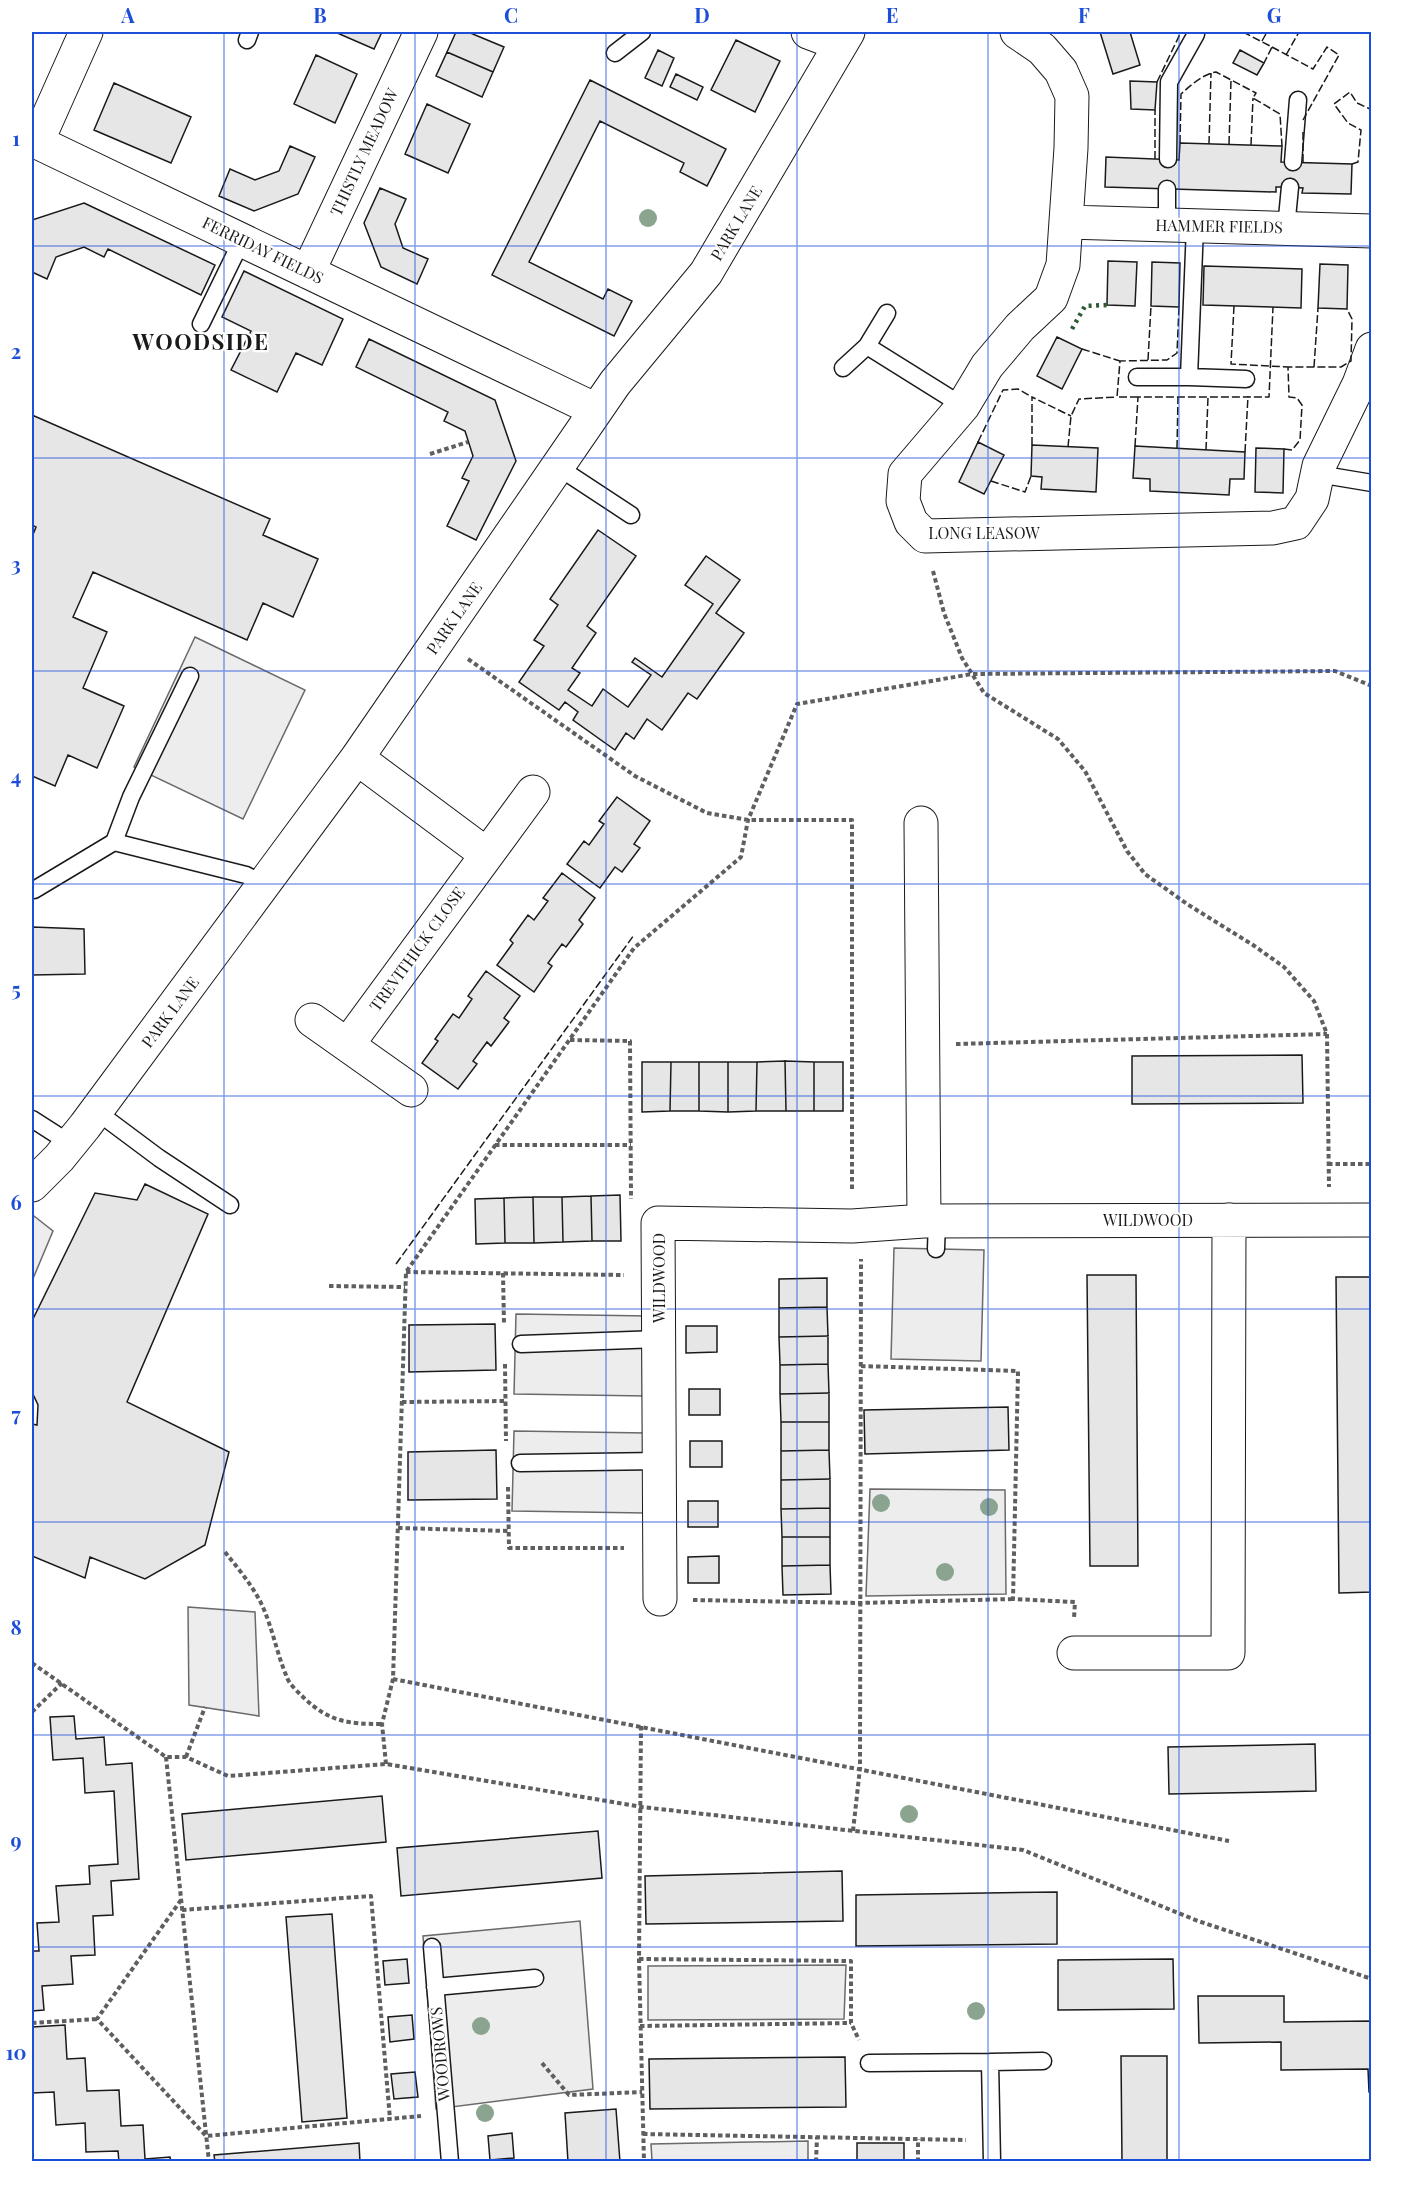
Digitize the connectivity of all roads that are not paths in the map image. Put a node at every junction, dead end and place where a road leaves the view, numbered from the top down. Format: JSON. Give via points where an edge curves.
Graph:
{"nodes":[{"id":1,"x":86,"y":32,"type":"edge"},
{"id":2,"x":421,"y":32,"type":"edge"},
{"id":3,"x":642,"y":32,"type":"edge"},
{"id":4,"x":808,"y":32,"type":"edge"},
{"id":5,"x":1017,"y":32,"type":"edge"},
{"id":6,"x":1196,"y":34,"type":"dead end"},
{"id":7,"x":844,"y":38,"type":"edge"},
{"id":8,"x":615,"y":53,"type":"dead end"},
{"id":9,"x":1298,"y":100,"type":"dead end"},
{"id":10,"x":1168,"y":159,"type":"dead end"},
{"id":11,"x":1293,"y":162,"type":"dead end"},
{"id":12,"x":1290,"y":187,"type":"dead end"},
{"id":13,"x":1167,"y":189,"type":"dead end"},
{"id":14,"x":1067,"y":222,"type":"junction"},
{"id":15,"x":1181,"y":225,"type":"junction"},
{"id":16,"x":1286,"y":228,"type":"junction"},
{"id":17,"x":1371,"y":231,"type":"edge"},
{"id":18,"x":242,"y":240,"type":"junction"},
{"id":19,"x":308,"y":272,"type":"junction"},
{"id":20,"x":887,"y":314,"type":"dead end"},
{"id":21,"x":201,"y":324,"type":"dead end"},
{"id":22,"x":867,"y":346,"type":"junction"},
{"id":23,"x":1371,"y":349,"type":"edge"},
{"id":24,"x":843,"y":368,"type":"dead end"},
{"id":25,"x":1137,"y":377,"type":"dead end"},
{"id":26,"x":1189,"y":377,"type":"junction"},
{"id":27,"x":1246,"y":379,"type":"dead end"},
{"id":28,"x":963,"y":406,"type":"junction"},
{"id":29,"x":596,"y":410,"type":"junction"},
{"id":30,"x":558,"y":466,"type":"junction"},
{"id":31,"x":1318,"y":474,"type":"junction"},
{"id":32,"x":1371,"y":483,"type":"edge"},
{"id":33,"x":632,"y":515,"type":"dead end"},
{"id":34,"x":190,"y":676,"type":"dead end"},
{"id":35,"x":357,"y":758,"type":"junction"},
{"id":36,"x":533,"y":792,"type":"dead end"},
{"id":37,"x":921,"y":823,"type":"dead end"},
{"id":38,"x":114,"y":842,"type":"junction"},
{"id":39,"x":486,"y":854,"type":"junction"},
{"id":40,"x":265,"y":885,"type":"junction"},
{"id":41,"x":34,"y":890,"type":"dead end"},
{"id":42,"x":312,"y":1020,"type":"dead end"},
{"id":43,"x":348,"y":1044,"type":"junction"},
{"id":44,"x":411,"y":1090,"type":"dead end"},
{"id":45,"x":96,"y":1111,"type":"junction"},
{"id":46,"x":32,"y":1119,"type":"edge"},
{"id":47,"x":71,"y":1144,"type":"junction"},
{"id":48,"x":32,"y":1185,"type":"edge"},
{"id":49,"x":230,"y":1205,"type":"dead end"},
{"id":50,"x":1229,"y":1220,"type":"junction"},
{"id":51,"x":1371,"y":1220,"type":"edge"},
{"id":52,"x":933,"y":1230,"type":"junction"},
{"id":53,"x":659,"y":1339,"type":"junction"},
{"id":54,"x":521,"y":1344,"type":"dead end"},
{"id":55,"x":659,"y":1461,"type":"junction"},
{"id":56,"x":520,"y":1463,"type":"dead end"},
{"id":57,"x":660,"y":1599,"type":"road end"},
{"id":58,"x":1074,"y":1653,"type":"road end"},
{"id":59,"x":432,"y":1947,"type":"dead end"},
{"id":60,"x":535,"y":1978,"type":"dead end"},
{"id":61,"x":435,"y":1987,"type":"junction"},
{"id":62,"x":1043,"y":2061,"type":"dead end"},
{"id":63,"x":990,"y":2062,"type":"junction"},
{"id":64,"x":869,"y":2063,"type":"road end"},
{"id":65,"x":450,"y":2162,"type":"edge"},
{"id":66,"x":992,"y":2162,"type":"edge"}],
"edges":[{"from":1,"to":18,"type":"street","name":"FERRIDAY FIELDS","via":[[38,142]]},
{"from":2,"to":19,"type":"street","name":"THISTLY MEADOW"},
{"from":3,"to":8,"type":"lane"},
{"from":4,"to":7,"type":"street"},
{"from":5,"to":14,"type":"street","name":"LONG LEASOW","via":[[1042,49],[1061,71],[1072,96]]},
{"from":6,"to":10,"type":"lane","via":[[1169,82]]},
{"from":7,"to":29,"type":"street","name":"PARK LANE","via":[[706,273]]},
{"from":9,"to":11,"type":"lane"},
{"from":12,"to":16,"type":"lane"},
{"from":13,"to":15,"type":"lane"},
{"from":14,"to":15,"type":"street","name":"HAMMER FIELDS"},
{"from":14,"to":28,"type":"street","name":"LONG LEASOW","via":[[1063,265],[1051,298],[987,366]]},
{"from":15,"to":16,"type":"street","name":"HAMMER FIELDS"},
{"from":15,"to":26,"type":"lane"},
{"from":16,"to":17,"type":"street","name":"HAMMER FIELDS"},
{"from":18,"to":19,"type":"street","name":"FERRIDAY FIELDS"},
{"from":18,"to":21,"type":"lane"},
{"from":19,"to":29,"type":"street","name":"FERRIDAY FIELDS"},
{"from":20,"to":22,"type":"lane"},
{"from":22,"to":24,"type":"lane"},
{"from":22,"to":28,"type":"lane"},
{"from":23,"to":31,"type":"street","name":"LONG LEASOW"},
{"from":25,"to":26,"type":"lane"},
{"from":26,"to":27,"type":"lane"},
{"from":28,"to":31,"type":"street","name":"LONG LEASOW","via":[[905,474],[903,501],[911,522],[925,536],[1273,528],[1296,523],[1312,499]]},
{"from":29,"to":30,"type":"street","name":"PARK LANE"},
{"from":30,"to":33,"type":"lane"},
{"from":30,"to":35,"type":"street","name":"PARK LANE"},
{"from":31,"to":32,"type":"lane"},
{"from":34,"to":38,"type":"lane","via":[[131,797]]},
{"from":35,"to":39,"type":"street"},
{"from":35,"to":40,"type":"street","name":"PARK LANE"},
{"from":36,"to":39,"type":"street","name":"TREVITHICK CLOSE"},
{"from":37,"to":52,"type":"street","via":[[922,1044]]},
{"from":38,"to":40,"type":"lane","via":[[246,875]]},
{"from":38,"to":41,"type":"lane"},
{"from":39,"to":43,"type":"street","name":"TREVITHICK CLOSE"},
{"from":40,"to":45,"type":"street","name":"PARK LANE"},
{"from":42,"to":43,"type":"street"},
{"from":43,"to":44,"type":"street"},
{"from":45,"to":47,"type":"street","name":"PARK LANE"},
{"from":45,"to":49,"type":"lane"},
{"from":46,"to":47,"type":"lane"},
{"from":47,"to":48,"type":"street","name":"PARK LANE"},
{"from":50,"to":51,"type":"street","name":"WILDWOOD"},
{"from":50,"to":52,"type":"street","name":"WILDWOOD"},
{"from":50,"to":58,"type":"street","via":[[1228,1653]]},
{"from":52,"to":53,"type":"street","name":"WILDWOOD","via":[[658,1223]]},
{"from":53,"to":54,"type":"lane"},
{"from":53,"to":55,"type":"street","name":"WILDWOOD"},
{"from":55,"to":56,"type":"lane"},
{"from":55,"to":57,"type":"street","name":"WILDWOOD"},
{"from":59,"to":61,"type":"lane","name":"WOODROWS"},
{"from":60,"to":61,"type":"lane"},
{"from":61,"to":65,"type":"lane","name":"WOODROWS"},
{"from":62,"to":63,"type":"lane"},
{"from":63,"to":64,"type":"lane"},
{"from":63,"to":66,"type":"lane"}]}
